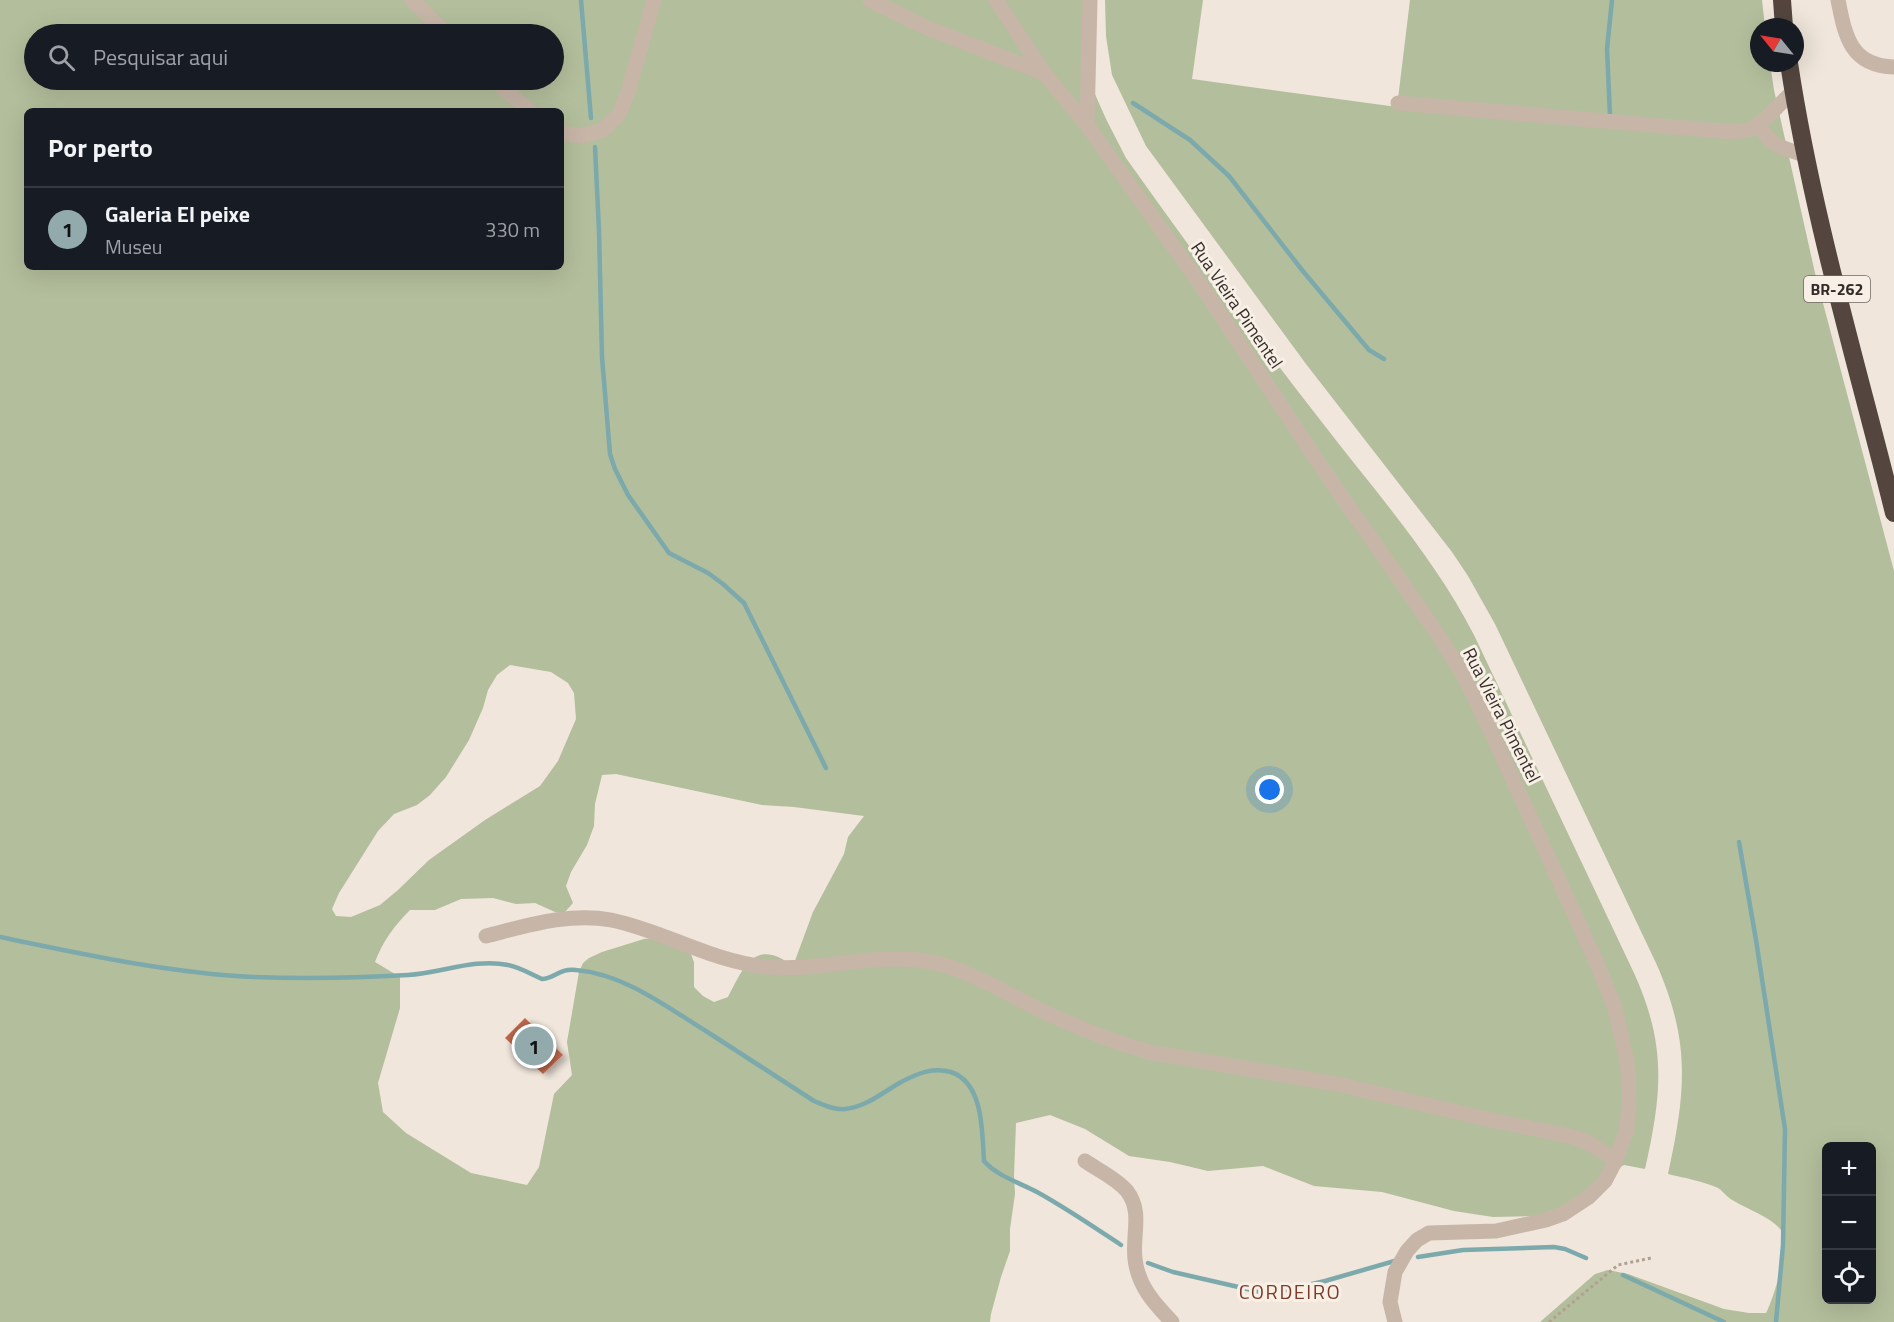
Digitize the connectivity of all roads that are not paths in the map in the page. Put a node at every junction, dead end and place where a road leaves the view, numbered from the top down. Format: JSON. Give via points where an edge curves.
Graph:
{"nodes":[{"id":1,"x":412,"y":0,"type":"edge"},
{"id":2,"x":654,"y":0,"type":"edge"},
{"id":3,"x":870,"y":0,"type":"edge"},
{"id":4,"x":996,"y":0,"type":"edge"},
{"id":5,"x":1090,"y":0,"type":"edge"},
{"id":6,"x":1782,"y":0,"type":"edge"},
{"id":7,"x":1838,"y":0,"type":"edge"},
{"id":8,"x":1783,"y":18,"type":"edge"},
{"id":9,"x":437,"y":24,"type":"edge"},
{"id":10,"x":1894,"y":67,"type":"edge"},
{"id":11,"x":1790,"y":72,"type":"edge"},
{"id":12,"x":1044,"y":73,"type":"junction"},
{"id":13,"x":506,"y":90,"type":"edge"},
{"id":14,"x":1793,"y":92,"type":"junction"},
{"id":15,"x":1398,"y":103,"type":"dead end"},
{"id":16,"x":527,"y":108,"type":"edge"},
{"id":17,"x":1758,"y":124,"type":"junction"},
{"id":18,"x":1087,"y":125,"type":"junction"},
{"id":19,"x":564,"y":133,"type":"edge"},
{"id":20,"x":1804,"y":155,"type":"junction"},
{"id":21,"x":1894,"y":508,"type":"edge"},
{"id":22,"x":486,"y":936,"type":"dead end"},
{"id":23,"x":1616,"y":1160,"type":"junction"},
{"id":24,"x":1085,"y":1161,"type":"dead end"},
{"id":25,"x":1172,"y":1322,"type":"edge"},
{"id":26,"x":1395,"y":1322,"type":"edge"}],
"edges":[{"from":1,"to":9,"type":"street"},
{"from":2,"to":19,"type":"street","via":[[619,114],[603,130],[582,136]]},
{"from":3,"to":12,"type":"street","via":[[925,27]]},
{"from":4,"to":12,"type":"street","name":"Rua Vieira Pimentel"},
{"from":5,"to":18,"type":"street"},
{"from":6,"to":8,"type":"highway"},
{"from":7,"to":10,"type":"street","via":[[1852,48],[1872,62]]},
{"from":11,"to":14,"type":"highway","number":"BR-262"},
{"from":12,"to":18,"type":"street","name":"Rua Vieira Pimentel"},
{"from":13,"to":16,"type":"street"},
{"from":14,"to":17,"type":"street"},
{"from":14,"to":20,"type":"highway","number":"BR-262"},
{"from":15,"to":17,"type":"street","via":[[1732,132],[1749,130]]},
{"from":17,"to":20,"type":"street","via":[[1777,146]]},
{"from":18,"to":23,"type":"street","name":"Rua Vieira Pimentel","via":[[1202,285],[1464,676],[1615,1008],[1628,1066],[1629,1102],[1627,1129]]},
{"from":20,"to":21,"type":"highway","number":"BR-262"},
{"from":22,"to":23,"type":"street","via":[[576,917],[611,920],[733,962],[768,967],[896,959],[927,961],[963,972],[1051,1015],[1131,1047],[1337,1084],[1569,1136]]},
{"from":23,"to":26,"type":"street","name":"Rua Vieira Pimentel","via":[[1589,1197],[1563,1214],[1496,1231],[1429,1233],[1417,1240],[1395,1272],[1390,1302]]},
{"from":24,"to":25,"type":"street","via":[[1119,1183],[1133,1201],[1137,1211],[1135,1262],[1149,1298]]}]}
